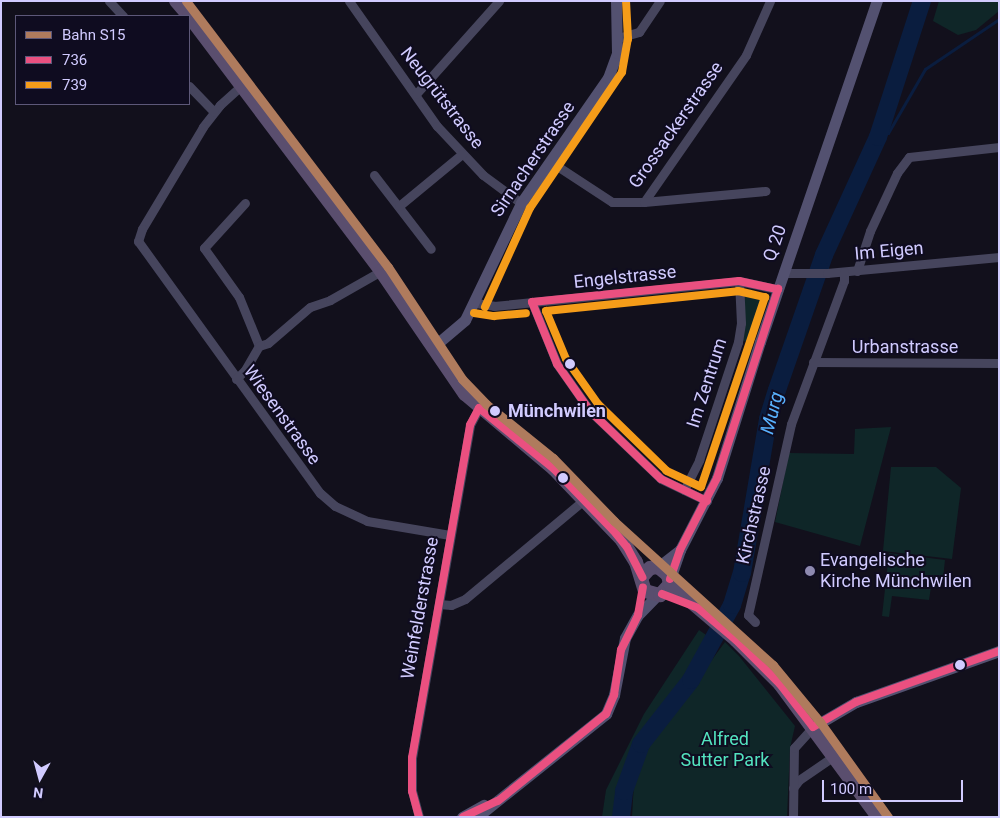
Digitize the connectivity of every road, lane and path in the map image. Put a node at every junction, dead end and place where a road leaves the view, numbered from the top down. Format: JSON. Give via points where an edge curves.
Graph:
{"nodes":[{"id":1,"x":109,"y":1,"type":"edge"},
{"id":2,"x":176,"y":1,"type":"edge"},
{"id":3,"x":349,"y":1,"type":"edge"},
{"id":4,"x":499,"y":1,"type":"edge"},
{"id":5,"x":616,"y":1,"type":"edge"},
{"id":6,"x":660,"y":1,"type":"edge"},
{"id":7,"x":770,"y":1,"type":"edge"},
{"id":8,"x":877,"y":1,"type":"edge"},
{"id":9,"x":122,"y":15,"type":"edge"},
{"id":10,"x":188,"y":15,"type":"edge"},
{"id":11,"x":190,"y":17,"type":"edge"},
{"id":12,"x":618,"y":38,"type":"junction"},
{"id":13,"x":242,"y":85,"type":"junction"},
{"id":14,"x":190,"y":87,"type":"edge"},
{"id":15,"x":416,"y":94,"type":"junction"},
{"id":16,"x":214,"y":112,"type":"junction"},
{"id":17,"x":999,"y":147,"type":"edge"},
{"id":18,"x":462,"y":154,"type":"junction"},
{"id":19,"x":551,"y":162,"type":"junction"},
{"id":20,"x":374,"y":175,"type":"dead end"},
{"id":21,"x":766,"y":191,"type":"dead end"},
{"id":22,"x":644,"y":202,"type":"junction"},
{"id":23,"x":245,"y":203,"type":"dead end"},
{"id":24,"x":521,"y":203,"type":"junction"},
{"id":25,"x":399,"y":206,"type":"junction"},
{"id":26,"x":431,"y":249,"type":"dead end"},
{"id":27,"x":999,"y":257,"type":"edge"},
{"id":28,"x":857,"y":270,"type":"junction"},
{"id":29,"x":380,"y":271,"type":"junction"},
{"id":30,"x":844,"y":272,"type":"junction"},
{"id":31,"x":783,"y":273,"type":"junction"},
{"id":32,"x":739,"y":281,"type":"junction"},
{"id":33,"x":778,"y":289,"type":"junction"},
{"id":34,"x":532,"y":302,"type":"junction"},
{"id":35,"x":476,"y":303,"type":"junction"},
{"id":36,"x":259,"y":346,"type":"junction"},
{"id":37,"x":432,"y":348,"type":"junction"},
{"id":38,"x":812,"y":362,"type":"junction"},
{"id":39,"x":999,"y":362,"type":"edge"},
{"id":40,"x":236,"y":379,"type":"junction"},
{"id":41,"x":479,"y":408,"type":"junction"},
{"id":42,"x":684,"y":490,"type":"junction"},
{"id":43,"x":584,"y":500,"type":"junction"},
{"id":44,"x":707,"y":501,"type":"junction"},
{"id":45,"x":450,"y":535,"type":"junction"},
{"id":46,"x":627,"y":547,"type":"junction"},
{"id":47,"x":680,"y":550,"type":"junction"},
{"id":48,"x":656,"y":567,"type":"junction"},
{"id":49,"x":643,"y":582,"type":"junction"},
{"id":50,"x":665,"y":588,"type":"junction"},
{"id":51,"x":439,"y":604,"type":"junction"},
{"id":52,"x":638,"y":615,"type":"junction"},
{"id":53,"x":755,"y":622,"type":"dead end"},
{"id":54,"x":999,"y":651,"type":"edge"},
{"id":55,"x":813,"y":727,"type":"junction"},
{"id":56,"x":834,"y":756,"type":"junction"},
{"id":57,"x":793,"y":789,"type":"junction"},
{"id":58,"x":498,"y":801,"type":"junction"},
{"id":59,"x":419,"y":817,"type":"edge"},
{"id":60,"x":462,"y":817,"type":"edge"},
{"id":61,"x":478,"y":817,"type":"edge"},
{"id":62,"x":793,"y":817,"type":"edge"},
{"id":63,"x":878,"y":817,"type":"edge"}],
"edges":[{"from":1,"to":9,"type":"street"},
{"from":2,"to":10,"type":"main road"},
{"from":3,"to":15,"type":"street","name":"Neugrütstrasse"},
{"from":4,"to":15,"type":"street"},
{"from":5,"to":12,"type":"main road","name":"Sirnacherstrasse"},
{"from":6,"to":12,"type":"street","via":[[639,32]]},
{"from":7,"to":22,"type":"street","name":"Grossackerstrasse","via":[[746,54]]},
{"from":8,"to":31,"type":"main road","name":"Q 20"},
{"from":11,"to":13,"type":"main road"},
{"from":12,"to":19,"type":"main road","name":"Sirnacherstrasse","via":[[608,78]]},
{"from":13,"to":16,"type":"street"},
{"from":13,"to":29,"type":"main road"},
{"from":14,"to":16,"type":"street"},
{"from":15,"to":18,"type":"street","name":"Neugrütstrasse"},
{"from":16,"to":40,"type":"street","name":"Wiesenstrasse","via":[[142,229],[138,241]]},
{"from":17,"to":28,"type":"street","via":[[910,157],[897,173],[858,258]]},
{"from":18,"to":24,"type":"street","name":"Neugrütstrasse"},
{"from":18,"to":25,"type":"street"},
{"from":19,"to":22,"type":"street","name":"Grossackerstrasse","via":[[612,202]]},
{"from":19,"to":24,"type":"main road","name":"Sirnacherstrasse"},
{"from":20,"to":25,"type":"street"},
{"from":21,"to":22,"type":"street"},
{"from":23,"to":36,"type":"street","via":[[204,248],[242,302]]},
{"from":24,"to":35,"type":"main road","name":"Sirnacherstrasse"},
{"from":25,"to":26,"type":"street"},
{"from":27,"to":28,"type":"street","name":"Im Eigen"},
{"from":28,"to":30,"type":"street","name":"Im Eigen"},
{"from":29,"to":36,"type":"street","via":[[330,300],[310,307],[268,343]]},
{"from":29,"to":37,"type":"main road"},
{"from":30,"to":31,"type":"street","name":"Im Eigen"},
{"from":30,"to":38,"type":"street","name":"Kirchstrasse","via":[[844,281]]},
{"from":31,"to":33,"type":"main road","name":"Q 20"},
{"from":32,"to":33,"type":"street","name":"Engelstrasse"},
{"from":32,"to":34,"type":"street","name":"Engelstrasse"},
{"from":32,"to":42,"type":"street","name":"Im Zentrum","via":[[741,323],[738,342],[699,460]]},
{"from":33,"to":44,"type":"main road","name":"Q 20"},
{"from":34,"to":35,"type":"street","name":"Engelstrasse","via":[[488,306]]},
{"from":34,"to":42,"type":"street","via":[[549,349],[584,404],[661,479]]},
{"from":35,"to":37,"type":"main road","name":"Sirnacherstrasse","via":[[461,325]]},
{"from":36,"to":40,"type":"street"},
{"from":37,"to":41,"type":"main road","via":[[449,375]]},
{"from":38,"to":39,"type":"street","name":"Urbanstrasse"},
{"from":38,"to":53,"type":"street","name":"Kirchstrasse","via":[[791,424],[748,615]]},
{"from":40,"to":45,"type":"street","name":"Wiesenstrasse","via":[[303,471],[335,506],[367,521]]},
{"from":41,"to":43,"type":"main road","via":[[554,468]]},
{"from":41,"to":45,"type":"street","name":"Weinfelderstrasse","via":[[470,424]]},
{"from":42,"to":44,"type":"street"},
{"from":43,"to":46,"type":"main road"},
{"from":43,"to":51,"type":"street","via":[[465,598],[451,605]]},
{"from":44,"to":47,"type":"main road","name":"Q 20"},
{"from":45,"to":51,"type":"street","name":"Weinfelderstrasse"},
{"from":46,"to":48,"type":"main road"},
{"from":46,"to":49,"type":"main road"},
{"from":47,"to":48,"type":"main road","name":"Q 20"},
{"from":47,"to":50,"type":"main road","name":"Q 20"},
{"from":48,"to":49,"type":"main road"},
{"from":48,"to":50,"type":"main road","via":[[666,571]]},
{"from":49,"to":50,"type":"main road"},
{"from":49,"to":52,"type":"main road"},
{"from":50,"to":52,"type":"main road"},
{"from":50,"to":55,"type":"main road","via":[[698,608],[736,640],[780,684]]},
{"from":51,"to":59,"type":"street","name":"Weinfelderstrasse","via":[[412,758],[412,791]]},
{"from":52,"to":58,"type":"main road","via":[[620,650],[614,695],[606,714]]},
{"from":54,"to":55,"type":"main road","via":[[856,702]]},
{"from":55,"to":56,"type":"main road"},
{"from":55,"to":57,"type":"street","via":[[794,748]]},
{"from":56,"to":57,"type":"street","via":[[800,780]]},
{"from":56,"to":63,"type":"main road"},
{"from":57,"to":62,"type":"street"},
{"from":58,"to":60,"type":"main road"},
{"from":58,"to":61,"type":"main road"}]}
